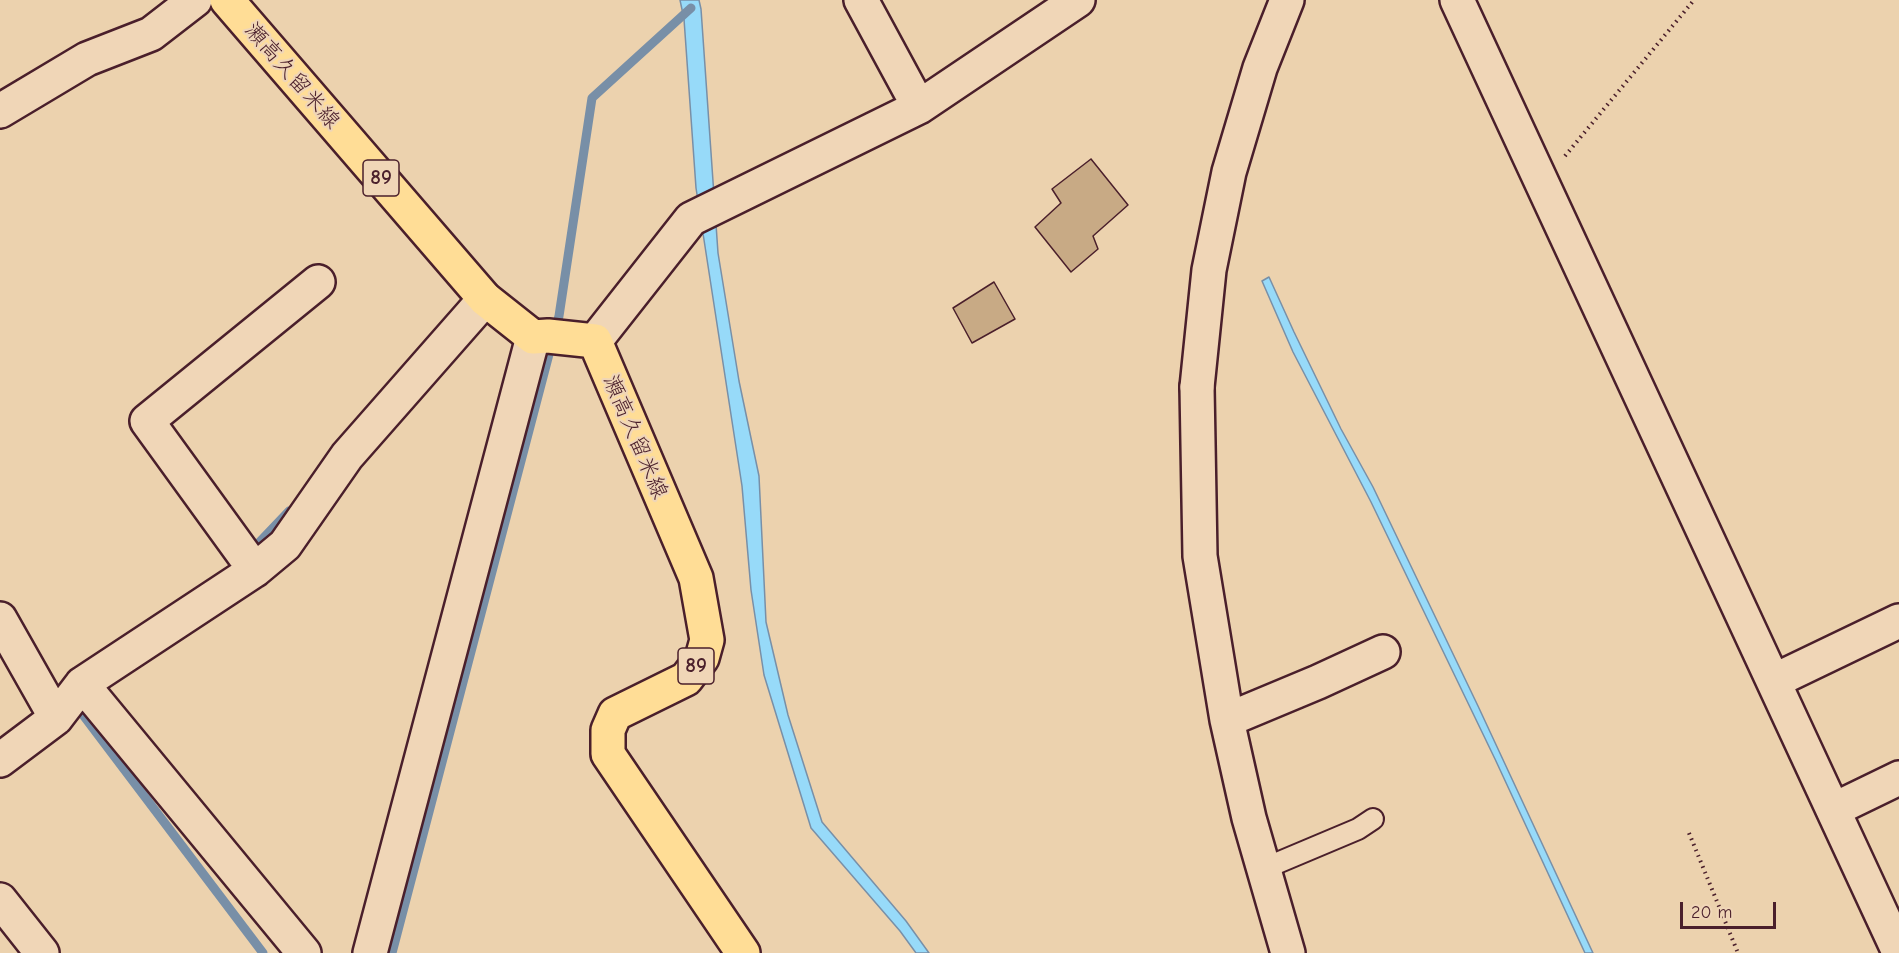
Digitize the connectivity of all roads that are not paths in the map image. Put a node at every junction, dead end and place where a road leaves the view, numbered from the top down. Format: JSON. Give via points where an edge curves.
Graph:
{"nodes":[{"id":1,"x":195,"y":0,"type":"edge"},
{"id":2,"x":227,"y":0,"type":"edge"},
{"id":3,"x":861,"y":0,"type":"edge"},
{"id":4,"x":1078,"y":0,"type":"edge"},
{"id":5,"x":1287,"y":0,"type":"edge"},
{"id":6,"x":1456,"y":0,"type":"edge"},
{"id":7,"x":919,"y":107,"type":"junction"},
{"id":8,"x":0,"y":111,"type":"edge"},
{"id":9,"x":318,"y":282,"type":"dead end"},
{"id":10,"x":485,"y":299,"type":"junction"},
{"id":11,"x":561,"y":338,"type":"junction"},
{"id":12,"x":255,"y":570,"type":"junction"},
{"id":13,"x":0,"y":619,"type":"edge"},
{"id":14,"x":1899,"y":621,"type":"edge"},
{"id":15,"x":1383,"y":652,"type":"dead end"},
{"id":16,"x":1774,"y":681,"type":"junction"},
{"id":17,"x":82,"y":684,"type":"junction"},
{"id":18,"x":56,"y":717,"type":"junction"},
{"id":19,"x":1227,"y":720,"type":"junction"},
{"id":20,"x":0,"y":760,"type":"edge"},
{"id":21,"x":1899,"y":778,"type":"edge"},
{"id":22,"x":1833,"y":810,"type":"junction"},
{"id":23,"x":1373,"y":819,"type":"dead end"},
{"id":24,"x":1263,"y":869,"type":"junction"},
{"id":25,"x":0,"y":900,"type":"edge"},
{"id":26,"x":1899,"y":952,"type":"edge"},
{"id":27,"x":42,"y":953,"type":"edge"},
{"id":28,"x":304,"y":953,"type":"edge"},
{"id":29,"x":370,"y":953,"type":"edge"},
{"id":30,"x":743,"y":953,"type":"edge"},
{"id":31,"x":1288,"y":953,"type":"edge"}],
"edges":[{"from":1,"to":8,"type":"street","via":[[151,34],[87,59]]},
{"from":2,"to":10,"type":"main road","name":"瀬高久留米線","number":"89"},
{"from":3,"to":7,"type":"street"},
{"from":4,"to":7,"type":"street"},
{"from":5,"to":19,"type":"street","via":[[1260,68],[1229,172],[1209,270],[1197,387],[1200,556]]},
{"from":6,"to":16,"type":"street"},
{"from":7,"to":11,"type":"street","via":[[691,219]]},
{"from":9,"to":12,"type":"street","via":[[147,421]]},
{"from":10,"to":11,"type":"main road","name":"瀬高久留米線","number":"89"},
{"from":10,"to":12,"type":"street","via":[[347,456],[285,545]]},
{"from":11,"to":29,"type":"street"},
{"from":11,"to":30,"type":"main road","name":"瀬高久留米線","number":"89","via":[[696,578],[707,640],[702,658],[686,679],[615,714],[608,730],[608,754]]},
{"from":12,"to":17,"type":"street"},
{"from":13,"to":18,"type":"street"},
{"from":14,"to":16,"type":"street"},
{"from":15,"to":19,"type":"street"},
{"from":16,"to":22,"type":"street"},
{"from":17,"to":18,"type":"street"},
{"from":17,"to":28,"type":"street"},
{"from":18,"to":20,"type":"street"},
{"from":19,"to":24,"type":"street"},
{"from":21,"to":22,"type":"street"},
{"from":22,"to":26,"type":"street"},
{"from":23,"to":24,"type":"lane"},
{"from":24,"to":31,"type":"street"},
{"from":25,"to":27,"type":"street"}]}
